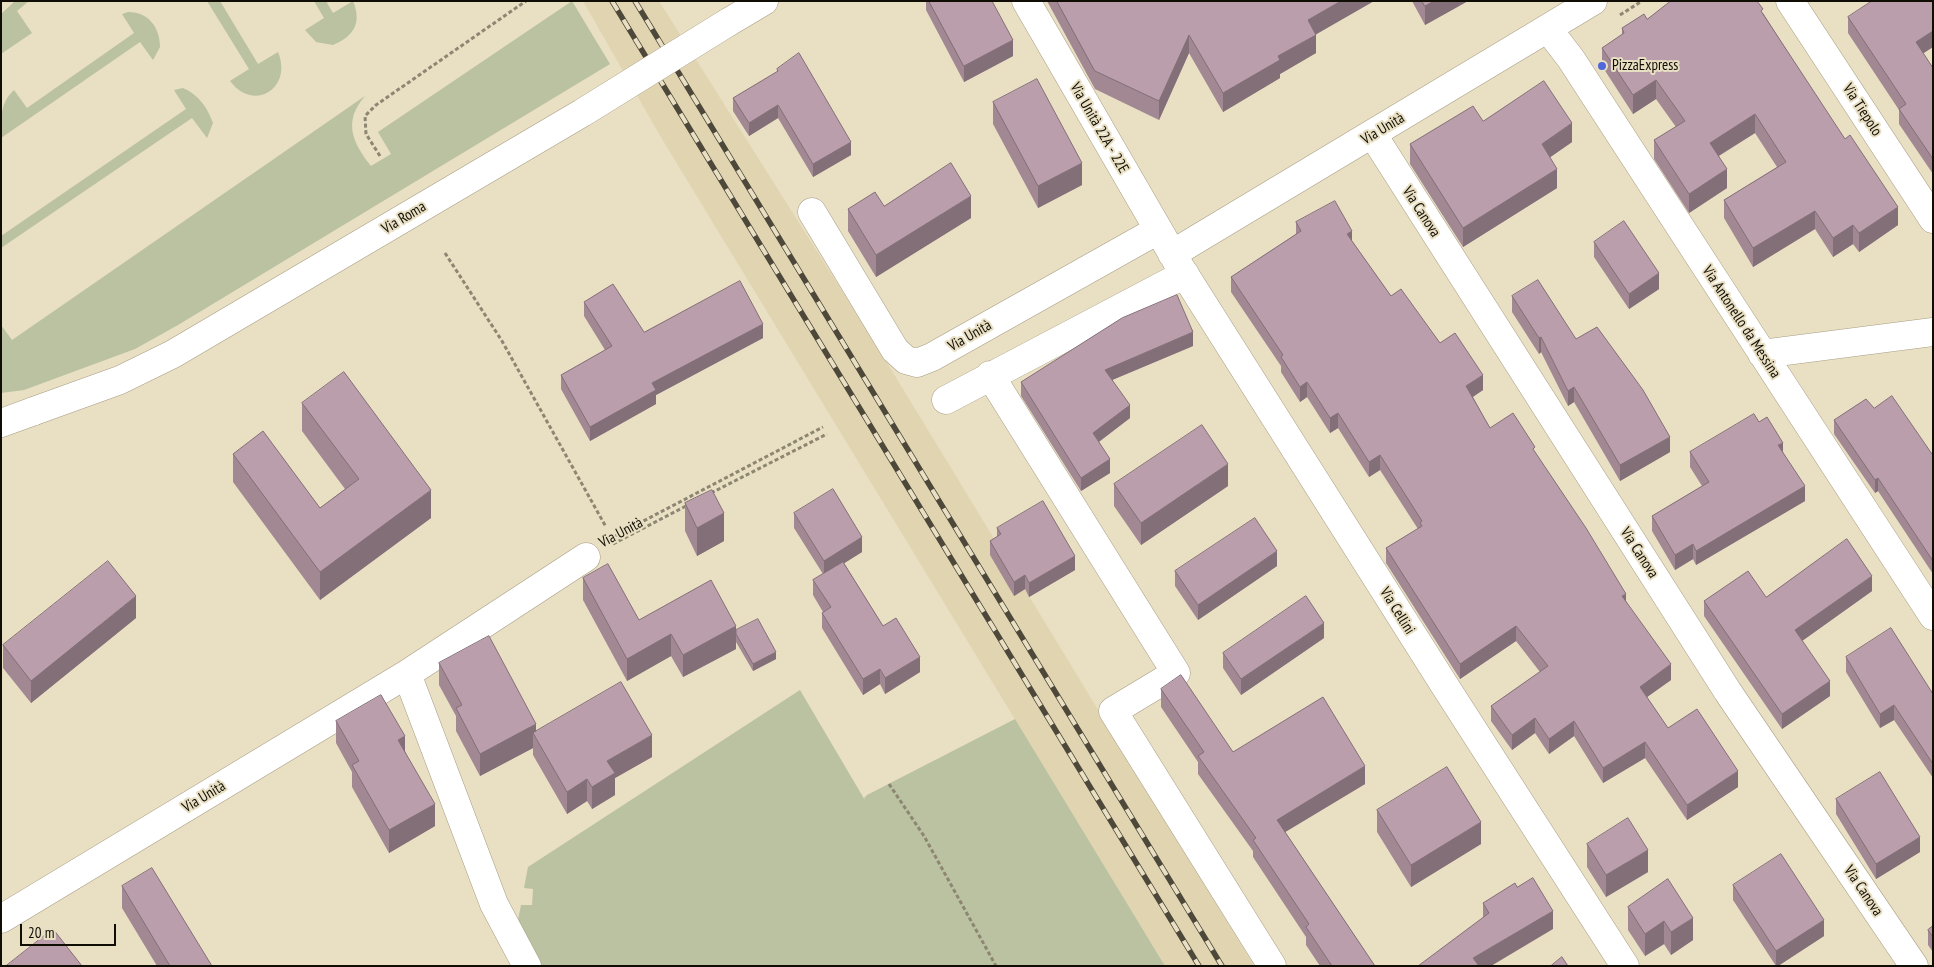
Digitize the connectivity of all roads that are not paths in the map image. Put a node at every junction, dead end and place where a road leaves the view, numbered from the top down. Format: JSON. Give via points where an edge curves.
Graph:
{"nodes":[{"id":1,"x":764,"y":1,"type":"edge"},
{"id":2,"x":1026,"y":1,"type":"edge"},
{"id":3,"x":1593,"y":1,"type":"edge"},
{"id":4,"x":1790,"y":1,"type":"edge"},
{"id":5,"x":1548,"y":29,"type":"junction"},
{"id":6,"x":1373,"y":135,"type":"junction"},
{"id":7,"x":812,"y":212,"type":"dead end"},
{"id":8,"x":1933,"y":220,"type":"edge"},
{"id":9,"x":1158,"y":230,"type":"junction"},
{"id":10,"x":1178,"y":264,"type":"junction"},
{"id":11,"x":1933,"y":332,"type":"edge"},
{"id":12,"x":1762,"y":354,"type":"junction"},
{"id":13,"x":990,"y":375,"type":"junction"},
{"id":14,"x":946,"y":400,"type":"dead end"},
{"id":15,"x":1,"y":407,"type":"edge"},
{"id":16,"x":34,"y":411,"type":"junction"},
{"id":17,"x":1,"y":423,"type":"edge"},
{"id":18,"x":586,"y":557,"type":"road end"},
{"id":19,"x":1933,"y":616,"type":"edge"},
{"id":20,"x":406,"y":674,"type":"junction"},
{"id":21,"x":1,"y":919,"type":"edge"},
{"id":22,"x":527,"y":966,"type":"edge"},
{"id":23,"x":1272,"y":966,"type":"edge"},
{"id":24,"x":1625,"y":966,"type":"edge"},
{"id":25,"x":1914,"y":966,"type":"edge"}],
"edges":[{"from":1,"to":16,"type":"street","name":"Via Roma","bridge":true,"via":[[582,113],[173,354],[120,380]]},
{"from":2,"to":9,"type":"street","name":"Via Unità 22A - 22E"},
{"from":3,"to":5,"type":"street","name":"Via Unità"},
{"from":4,"to":8,"type":"street","name":"Via Tiepolo"},
{"from":5,"to":6,"type":"street","name":"Via Unità"},
{"from":5,"to":12,"type":"street","name":"Via Antonello da Messina"},
{"from":6,"to":10,"type":"street","name":"Via Unità"},
{"from":6,"to":25,"type":"street","name":"Via Canova","via":[[1728,692]]},
{"from":7,"to":9,"type":"street","name":"Via Unità","via":[[895,350],[906,360],[917,364]]},
{"from":9,"to":10,"type":"street","name":"Via Unità 22A - 22E"},
{"from":10,"to":13,"type":"street","name":"Via Unità"},
{"from":10,"to":24,"type":"street","name":"Via Cellini"},
{"from":11,"to":12,"type":"street"},
{"from":12,"to":19,"type":"street","name":"Via Antonello da Messina"},
{"from":13,"to":14,"type":"street","name":"Via Unità"},
{"from":13,"to":23,"type":"street","via":[[1176,673],[1113,711]]},
{"from":15,"to":16,"type":"street","name":"Via Roma"},
{"from":16,"to":17,"type":"street","name":"Via Roma"},
{"from":18,"to":20,"type":"street","name":"Via Unità"},
{"from":20,"to":21,"type":"street","name":"Via Unità"},
{"from":20,"to":22,"type":"street","via":[[494,904]]}]}
